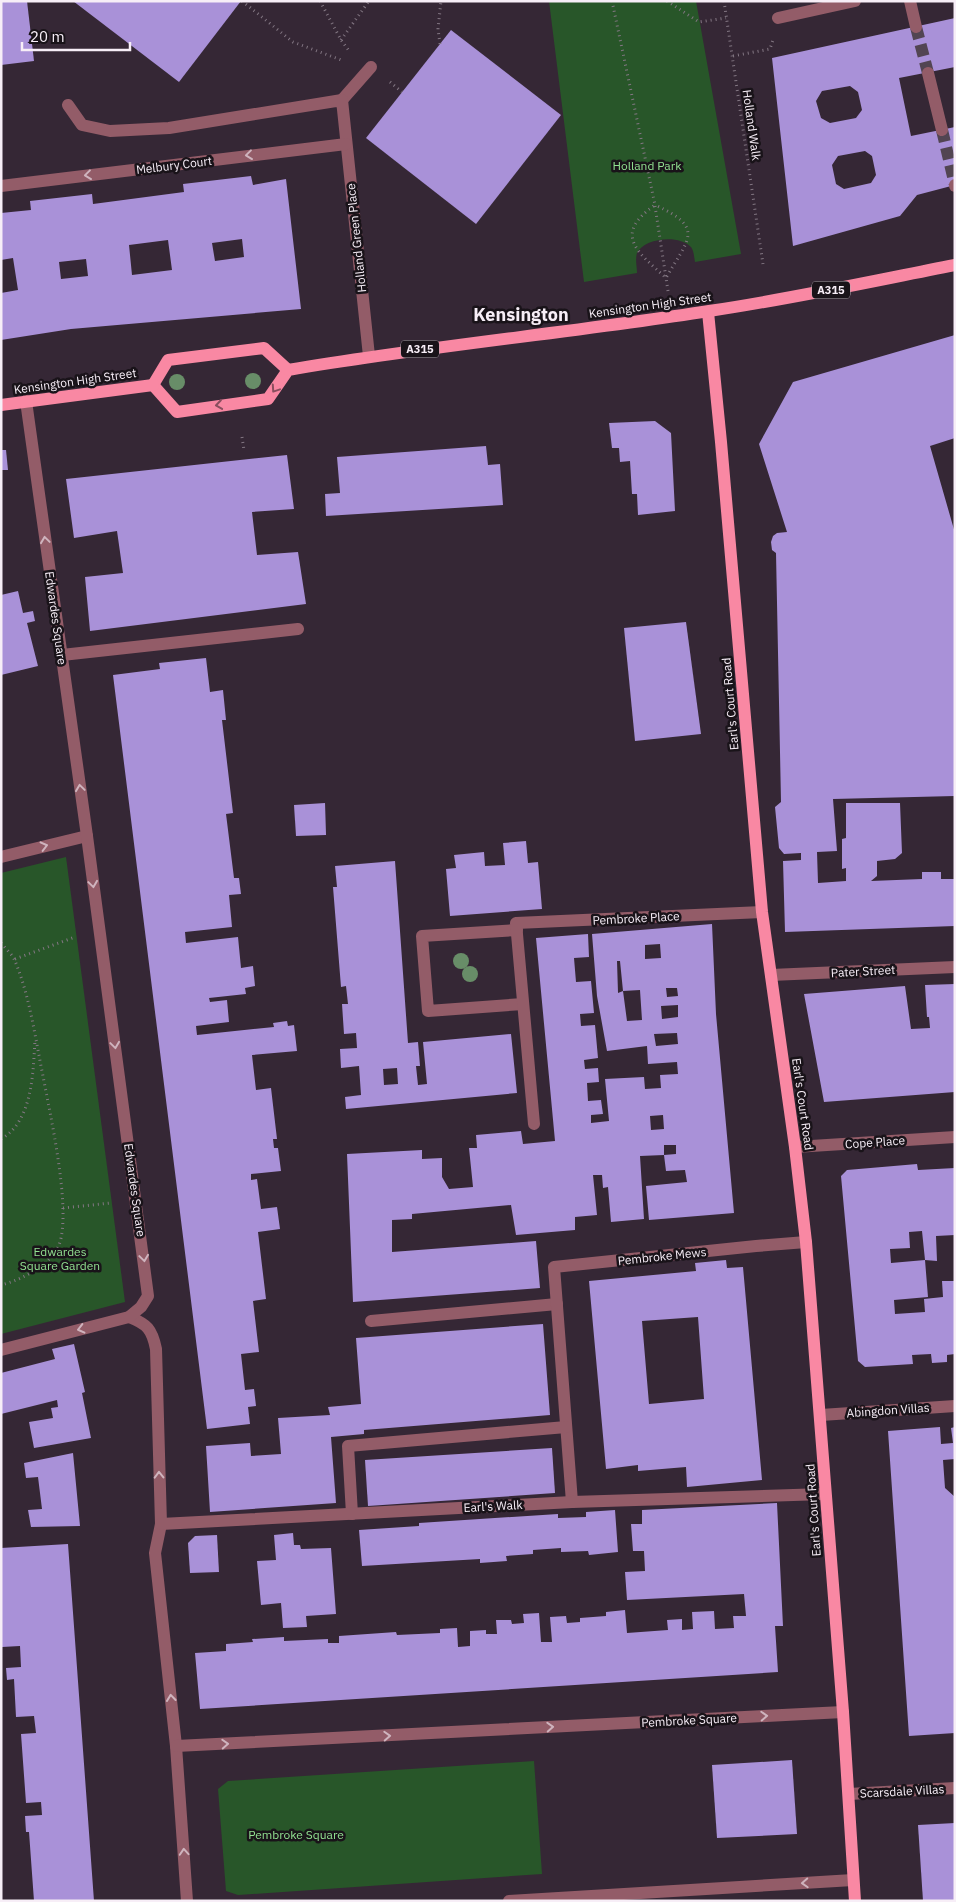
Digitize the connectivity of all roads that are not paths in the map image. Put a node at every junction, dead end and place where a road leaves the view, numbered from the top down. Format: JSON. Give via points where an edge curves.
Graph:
{"nodes":[{"id":1,"x":855,"y":1,"type":"edge"},
{"id":2,"x":910,"y":1,"type":"edge"},
{"id":3,"x":778,"y":18,"type":"dead end"},
{"id":4,"x":916,"y":27,"type":"tunnel mouth"},
{"id":5,"x":371,"y":67,"type":"dead end"},
{"id":6,"x":928,"y":73,"type":"tunnel mouth"},
{"id":7,"x":342,"y":100,"type":"junction"},
{"id":8,"x":68,"y":105,"type":"dead end"},
{"id":9,"x":942,"y":130,"type":"tunnel mouth"},
{"id":10,"x":346,"y":144,"type":"junction"},
{"id":11,"x":1,"y":186,"type":"edge"},
{"id":12,"x":955,"y":265,"type":"edge"},
{"id":13,"x":708,"y":312,"type":"junction"},
{"id":14,"x":369,"y":356,"type":"junction"},
{"id":15,"x":288,"y":370,"type":"junction"},
{"id":16,"x":153,"y":384,"type":"junction"},
{"id":17,"x":26,"y":401,"type":"junction"},
{"id":18,"x":1,"y":405,"type":"edge"},
{"id":19,"x":298,"y":629,"type":"dead end"},
{"id":20,"x":62,"y":656,"type":"junction"},
{"id":21,"x":87,"y":836,"type":"junction"},
{"id":22,"x":1,"y":857,"type":"edge"},
{"id":23,"x":762,"y":912,"type":"junction"},
{"id":24,"x":517,"y":930,"type":"junction"},
{"id":25,"x":955,"y":967,"type":"edge"},
{"id":26,"x":771,"y":975,"type":"junction"},
{"id":27,"x":523,"y":1004,"type":"junction"},
{"id":28,"x":534,"y":1124,"type":"dead end"},
{"id":29,"x":955,"y":1137,"type":"edge"},
{"id":30,"x":795,"y":1147,"type":"junction"},
{"id":31,"x":806,"y":1242,"type":"junction"},
{"id":32,"x":557,"y":1304,"type":"junction"},
{"id":33,"x":128,"y":1318,"type":"junction"},
{"id":34,"x":370,"y":1321,"type":"dead end"},
{"id":35,"x":1,"y":1350,"type":"edge"},
{"id":36,"x":955,"y":1406,"type":"edge"},
{"id":37,"x":821,"y":1415,"type":"junction"},
{"id":38,"x":566,"y":1427,"type":"junction"},
{"id":39,"x":825,"y":1494,"type":"junction"},
{"id":40,"x":572,"y":1502,"type":"junction"},
{"id":41,"x":352,"y":1514,"type":"junction"},
{"id":42,"x":161,"y":1524,"type":"junction"},
{"id":43,"x":843,"y":1712,"type":"junction"},
{"id":44,"x":176,"y":1746,"type":"junction"},
{"id":45,"x":955,"y":1788,"type":"edge"},
{"id":46,"x":849,"y":1794,"type":"junction"},
{"id":47,"x":853,"y":1880,"type":"junction"},
{"id":48,"x":187,"y":1901,"type":"edge"},
{"id":49,"x":509,"y":1901,"type":"edge"},
{"id":50,"x":855,"y":1901,"type":"edge"}],
"edges":[{"from":1,"to":3,"type":"street"},
{"from":2,"to":4,"type":"street"},
{"from":5,"to":7,"type":"street"},
{"from":6,"to":9,"type":"street"},
{"from":7,"to":8,"type":"street","via":[[170,128],[110,131],[82,125]]},
{"from":7,"to":10,"type":"street","name":"Holland Green Place"},
{"from":10,"to":11,"type":"street","name":"Melbury Court","one_way":true},
{"from":10,"to":14,"type":"street","name":"Holland Green Place"},
{"from":12,"to":13,"type":"main road","name":"Kensington High Street","number":"A315"},
{"from":13,"to":14,"type":"main road","name":"Kensington High Street","number":"A315"},
{"from":13,"to":23,"type":"main road","name":"Earl's Court Road"},
{"from":14,"to":15,"type":"main road","name":"Kensington High Street","number":"A315"},
{"from":15,"to":16,"type":"main road","name":"Kensington High Street","via":[[264,348],[168,360]]},
{"from":15,"to":16,"type":"main road","name":"Kensington High Street","one_way":true,"via":[[268,398],[177,412]]},
{"from":16,"to":17,"type":"main road","name":"Kensington High Street"},
{"from":17,"to":18,"type":"main road","name":"Kensington High Street"},
{"from":20,"to":17,"type":"street","name":"Edwardes Square","one_way":true},
{"from":19,"to":20,"type":"street"},
{"from":21,"to":20,"type":"street","name":"Edwardes Square","one_way":true},
{"from":22,"to":21,"type":"street","one_way":true},
{"from":21,"to":33,"type":"street","name":"Edwardes Square","one_way":true,"via":[[148,1296]]},
{"from":23,"to":24,"type":"street","name":"Pembroke Place","via":[[516,923]]},
{"from":23,"to":26,"type":"main road","name":"Earl's Court Road"},
{"from":24,"to":27,"type":"street"},
{"from":24,"to":27,"type":"street","name":"Pembroke Place","via":[[422,936],[428,1011]]},
{"from":25,"to":26,"type":"street","name":"Pater Street"},
{"from":26,"to":30,"type":"main road","name":"Earl's Court Road"},
{"from":27,"to":28,"type":"street"},
{"from":29,"to":30,"type":"street","name":"Cope Place"},
{"from":30,"to":31,"type":"main road","name":"Earl's Court Road"},
{"from":31,"to":32,"type":"street","name":"Pembroke Mews","via":[[554,1268]]},
{"from":31,"to":37,"type":"main road","name":"Earl's Court Road"},
{"from":32,"to":34,"type":"street"},
{"from":32,"to":38,"type":"street","name":"Pembroke Mews"},
{"from":33,"to":35,"type":"street","one_way":true},
{"from":42,"to":33,"type":"street","one_way":true,"via":[[156,1349],[153,1334],[143,1323]]},
{"from":36,"to":37,"type":"street","name":"Abingdon Villas"},
{"from":37,"to":39,"type":"main road","name":"Earl's Court Road"},
{"from":38,"to":40,"type":"street","name":"Pembroke Mews"},
{"from":38,"to":41,"type":"street","via":[[348,1446]]},
{"from":39,"to":40,"type":"street","name":"Earl's Walk"},
{"from":39,"to":43,"type":"main road","name":"Earl's Court Road"},
{"from":40,"to":41,"type":"street","name":"Earl's Walk"},
{"from":41,"to":42,"type":"street","name":"Earl's Walk"},
{"from":44,"to":42,"type":"street","one_way":true,"via":[[155,1553]]},
{"from":44,"to":43,"type":"street","name":"Pembroke Square","one_way":true},
{"from":43,"to":46,"type":"main road","name":"Earl's Court Road"},
{"from":48,"to":44,"type":"street","one_way":true},
{"from":45,"to":46,"type":"street","name":"Scarsdale Villas"},
{"from":46,"to":47,"type":"main road","name":"Earl's Court Road"},
{"from":47,"to":49,"type":"street","one_way":true},
{"from":47,"to":50,"type":"main road","name":"Earl's Court Road"}]}
